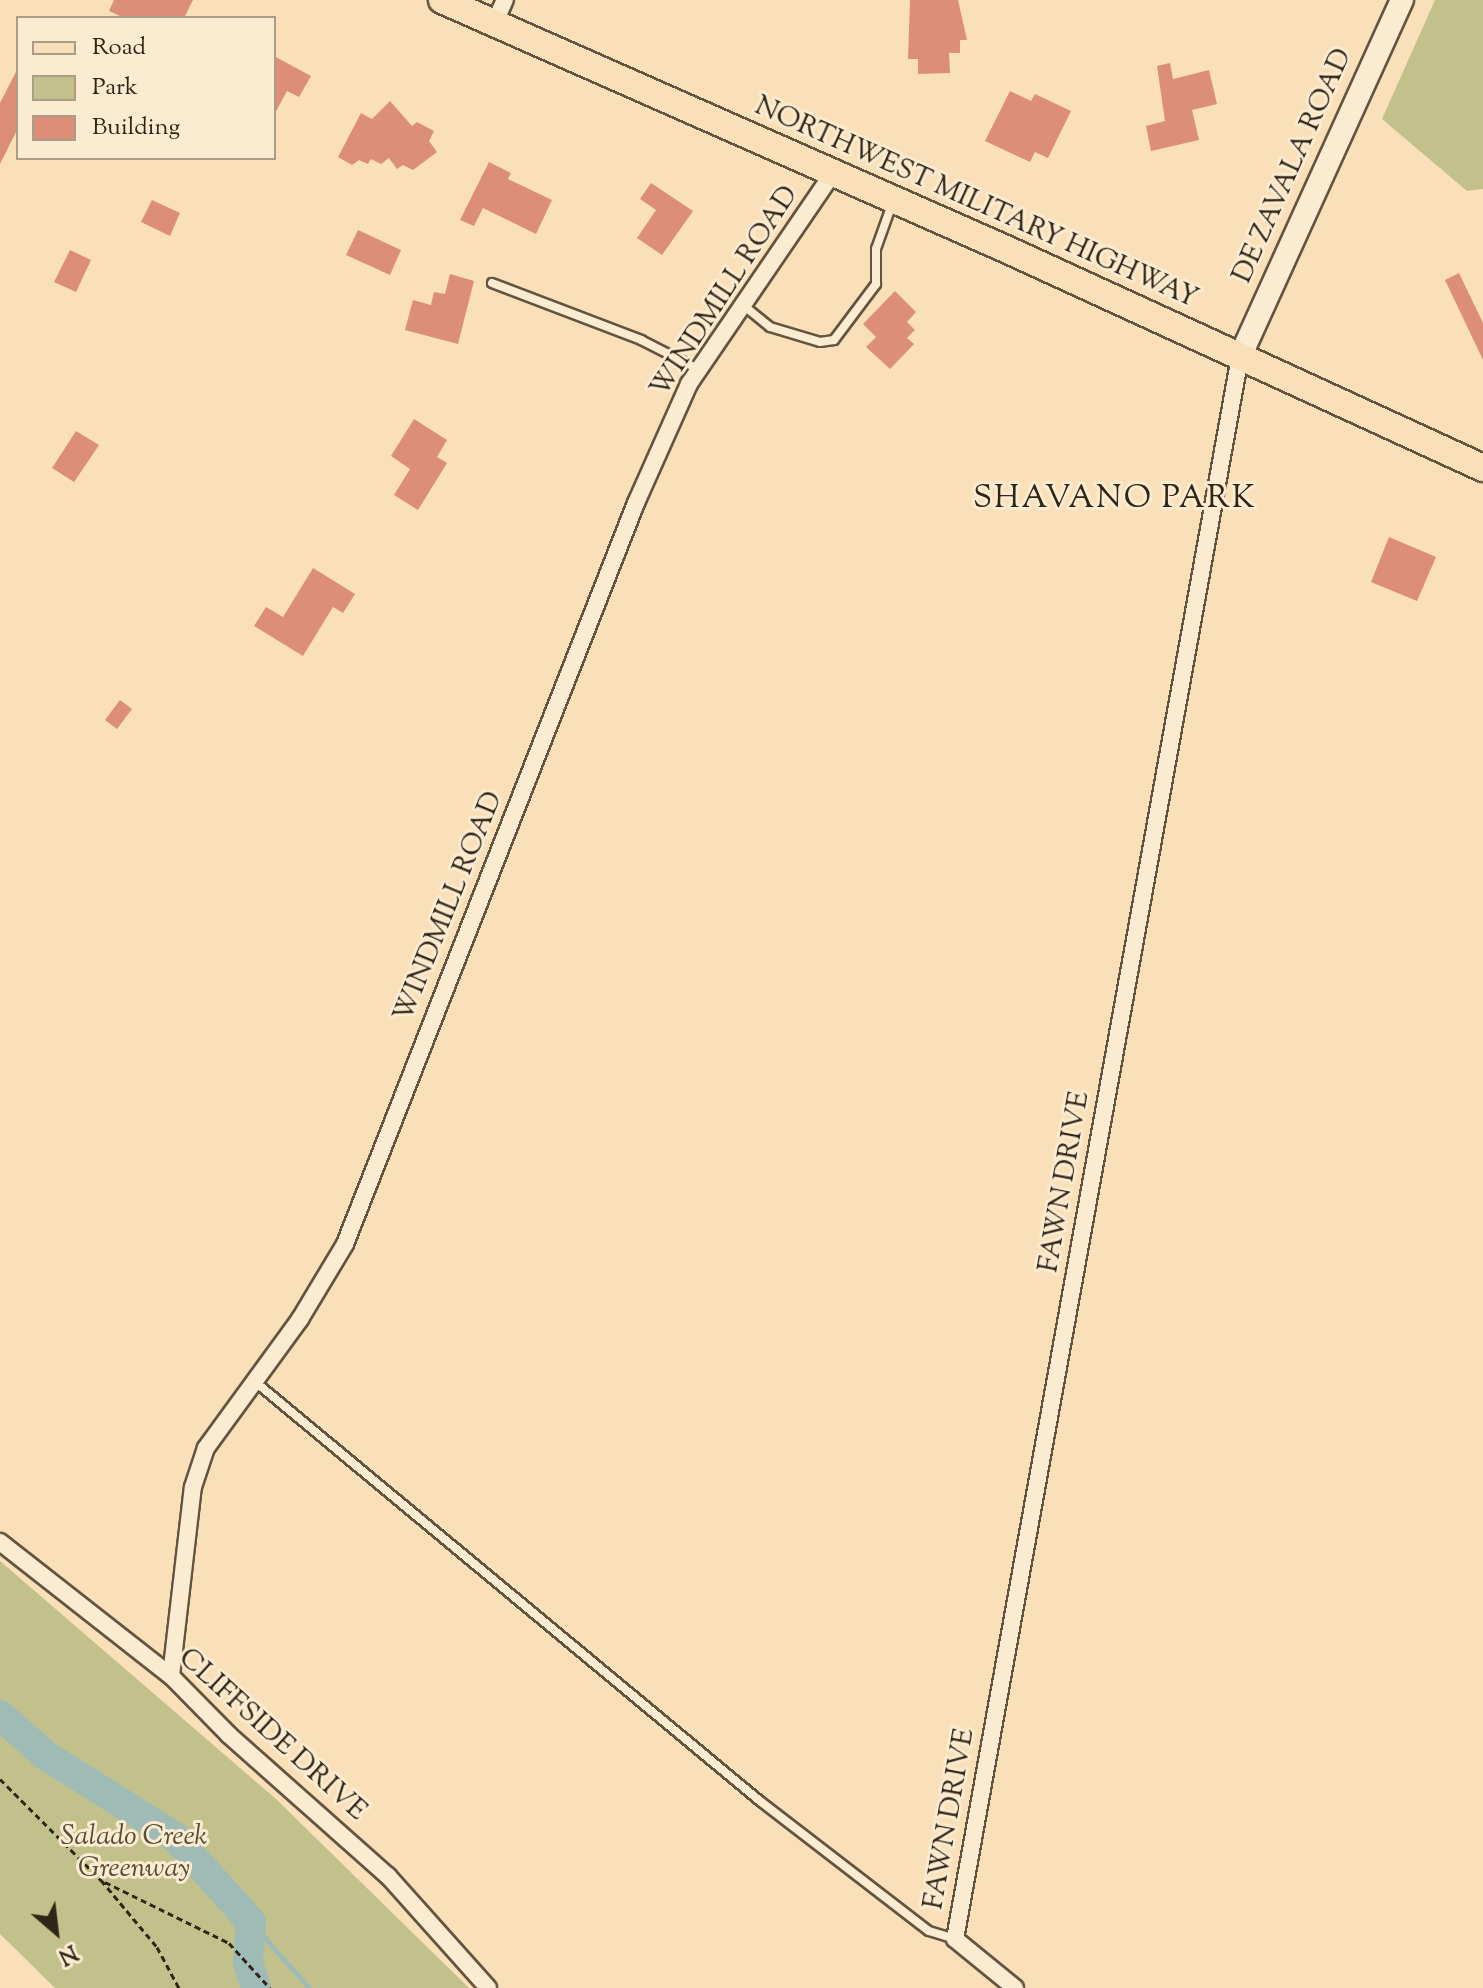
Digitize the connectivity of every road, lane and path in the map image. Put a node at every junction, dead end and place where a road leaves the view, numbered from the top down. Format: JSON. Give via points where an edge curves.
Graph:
{"nodes":[{"id":1,"x":442,"y":0,"type":"edge"},
{"id":2,"x":1402,"y":0,"type":"edge"},
{"id":3,"x":500,"y":11,"type":"edge"},
{"id":4,"x":833,"y":173,"type":"junction"},
{"id":5,"x":894,"y":200,"type":"junction"},
{"id":6,"x":492,"y":283,"type":"dead end"},
{"id":7,"x":743,"y":305,"type":"junction"},
{"id":8,"x":1240,"y":357,"type":"junction"},
{"id":9,"x":699,"y":370,"type":"junction"},
{"id":10,"x":1483,"y":468,"type":"edge"},
{"id":11,"x":252,"y":1379,"type":"junction"},
{"id":12,"x":0,"y":1542,"type":"edge"},
{"id":13,"x":171,"y":1676,"type":"junction"},
{"id":14,"x":0,"y":1779,"type":"edge"},
{"id":15,"x":101,"y":1880,"type":"junction"},
{"id":16,"x":955,"y":1939,"type":"junction"},
{"id":17,"x":179,"y":1988,"type":"edge"},
{"id":18,"x":270,"y":1988,"type":"edge"},
{"id":19,"x":488,"y":1988,"type":"edge"},
{"id":20,"x":1015,"y":1988,"type":"edge"}],
"edges":[{"from":1,"to":3,"type":"main road","name":"NORTHWEST MILITARY HIGHWAY"},
{"from":2,"to":8,"type":"main road","name":"DE ZAVALA ROAD"},
{"from":3,"to":4,"type":"main road","name":"NORTHWEST MILITARY HIGHWAY"},
{"from":4,"to":5,"type":"main road","name":"NORTHWEST MILITARY HIGHWAY"},
{"from":4,"to":7,"type":"street","name":"WINDMILL ROAD"},
{"from":5,"to":7,"type":"lane","via":[[876,249],[876,284],[834,340],[820,342],[770,327]]},
{"from":5,"to":8,"type":"main road","name":"NORTHWEST MILITARY HIGHWAY"},
{"from":6,"to":9,"type":"lane","via":[[641,340]]},
{"from":7,"to":9,"type":"street","name":"WINDMILL ROAD"},
{"from":8,"to":10,"type":"main road","name":"NORTHWEST MILITARY HIGHWAY"},
{"from":8,"to":16,"type":"street","name":"FAWN DRIVE"},
{"from":9,"to":11,"type":"street","name":"WINDMILL ROAD","via":[[636,503],[345,1244],[300,1319]]},
{"from":11,"to":13,"type":"street","name":"WINDMILL ROAD","via":[[206,1448],[193,1487]]},
{"from":11,"to":16,"type":"lane","via":[[760,1801],[929,1931]]},
{"from":12,"to":13,"type":"street","name":"CLIFFSIDE DRIVE"},
{"from":13,"to":19,"type":"street","name":"CLIFFSIDE DRIVE","via":[[229,1735],[388,1876]]},
{"from":14,"to":15,"type":"path"},
{"from":15,"to":17,"type":"path","via":[[157,1947]]},
{"from":15,"to":18,"type":"path","via":[[229,1943]]},
{"from":16,"to":20,"type":"street","name":"FAWN DRIVE"}]}
